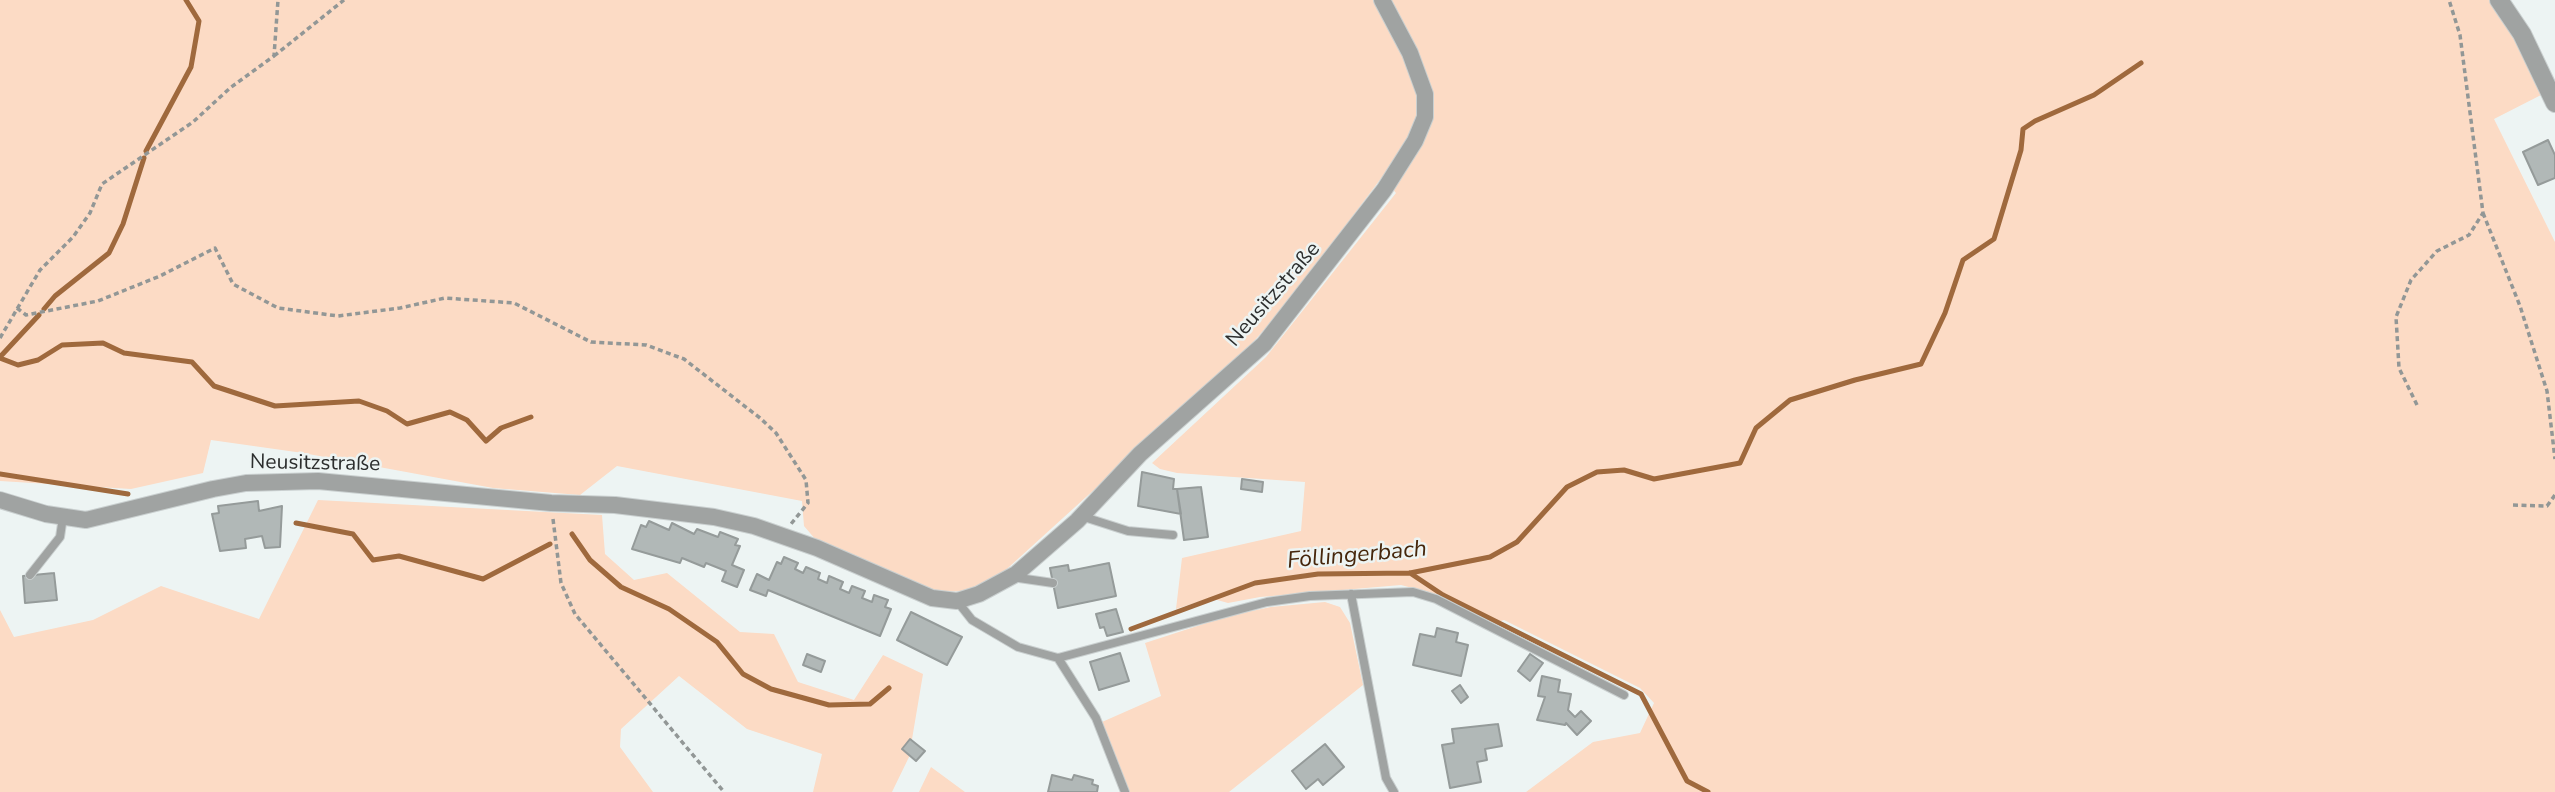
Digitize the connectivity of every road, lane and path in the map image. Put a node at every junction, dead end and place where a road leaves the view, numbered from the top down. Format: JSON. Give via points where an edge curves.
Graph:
{"nodes":[{"id":1,"x":278,"y":0,"type":"edge"},
{"id":2,"x":344,"y":0,"type":"edge"},
{"id":3,"x":1382,"y":0,"type":"edge"},
{"id":4,"x":2449,"y":0,"type":"edge"},
{"id":5,"x":2499,"y":0,"type":"edge"},
{"id":6,"x":274,"y":56,"type":"junction"},
{"id":7,"x":2555,"y":103,"type":"edge"},
{"id":8,"x":2483,"y":213,"type":"junction"},
{"id":9,"x":17,"y":308,"type":"junction"},
{"id":10,"x":0,"y":338,"type":"edge"},
{"id":11,"x":2417,"y":405,"type":"dead end"},
{"id":12,"x":2555,"y":459,"type":"edge"},
{"id":13,"x":2555,"y":495,"type":"edge"},
{"id":14,"x":0,"y":500,"type":"edge"},
{"id":15,"x":551,"y":503,"type":"junction"},
{"id":16,"x":2513,"y":505,"type":"dead end"},
{"id":17,"x":1081,"y":516,"type":"junction"},
{"id":18,"x":63,"y":517,"type":"junction"},
{"id":19,"x":1173,"y":535,"type":"dead end"},
{"id":20,"x":786,"y":537,"type":"junction"},
{"id":21,"x":30,"y":575,"type":"dead end"},
{"id":22,"x":1012,"y":577,"type":"junction"},
{"id":23,"x":1053,"y":583,"type":"dead end"},
{"id":24,"x":1351,"y":594,"type":"junction"},
{"id":25,"x":957,"y":601,"type":"junction"},
{"id":26,"x":1058,"y":658,"type":"junction"},
{"id":27,"x":1624,"y":695,"type":"dead end"},
{"id":28,"x":724,"y":792,"type":"edge"},
{"id":29,"x":1125,"y":792,"type":"edge"},
{"id":30,"x":1394,"y":792,"type":"edge"}],
"edges":[{"from":1,"to":6,"type":"path"},
{"from":2,"to":6,"type":"path"},
{"from":3,"to":17,"type":"street","name":"Neusitzstraße","via":[[1425,94],[1425,117],[1415,141],[1341,248],[1264,344],[1140,454]]},
{"from":4,"to":8,"type":"path","via":[[2460,35]]},
{"from":5,"to":7,"type":"street","via":[[2522,34]]},
{"from":6,"to":9,"type":"path","via":[[193,122],[102,184],[90,213],[40,270]]},
{"from":8,"to":11,"type":"path","via":[[2469,235],[2437,251],[2411,279],[2396,317],[2399,368]]},
{"from":8,"to":12,"type":"path","via":[[2547,391]]},
{"from":9,"to":10,"type":"path"},
{"from":9,"to":20,"type":"path","via":[[26,315],[98,301],[215,248],[233,284],[278,308],[338,316],[445,298],[514,303],[591,342],[646,345],[684,359],[760,418],[776,433],[806,480],[808,503],[795,516]]},
{"from":13,"to":16,"type":"path","via":[[2547,506]]},
{"from":14,"to":18,"type":"street","name":"Neusitzstraße"},
{"from":15,"to":18,"type":"street","name":"Neusitzstraße","via":[[358,483],[280,481],[213,489],[99,518]]},
{"from":15,"to":20,"type":"street","name":"Neusitzstraße","via":[[669,510],[733,521]]},
{"from":15,"to":28,"type":"path","via":[[561,583],[575,614]]},
{"from":17,"to":19,"type":"lane","via":[[1128,531]]},
{"from":17,"to":22,"type":"street","name":"Neusitzstraße"},
{"from":18,"to":21,"type":"lane","via":[[60,537]]},
{"from":20,"to":25,"type":"street","name":"Neusitzstraße","via":[[932,598]]},
{"from":22,"to":23,"type":"lane"},
{"from":22,"to":25,"type":"street","name":"Neusitzstraße"},
{"from":24,"to":26,"type":"lane","via":[[1268,602]]},
{"from":24,"to":27,"type":"lane","via":[[1398,591],[1436,599]]},
{"from":24,"to":30,"type":"lane","via":[[1386,778]]},
{"from":25,"to":26,"type":"lane","via":[[972,620],[1018,647]]},
{"from":26,"to":29,"type":"lane","via":[[1096,718]]}]}
